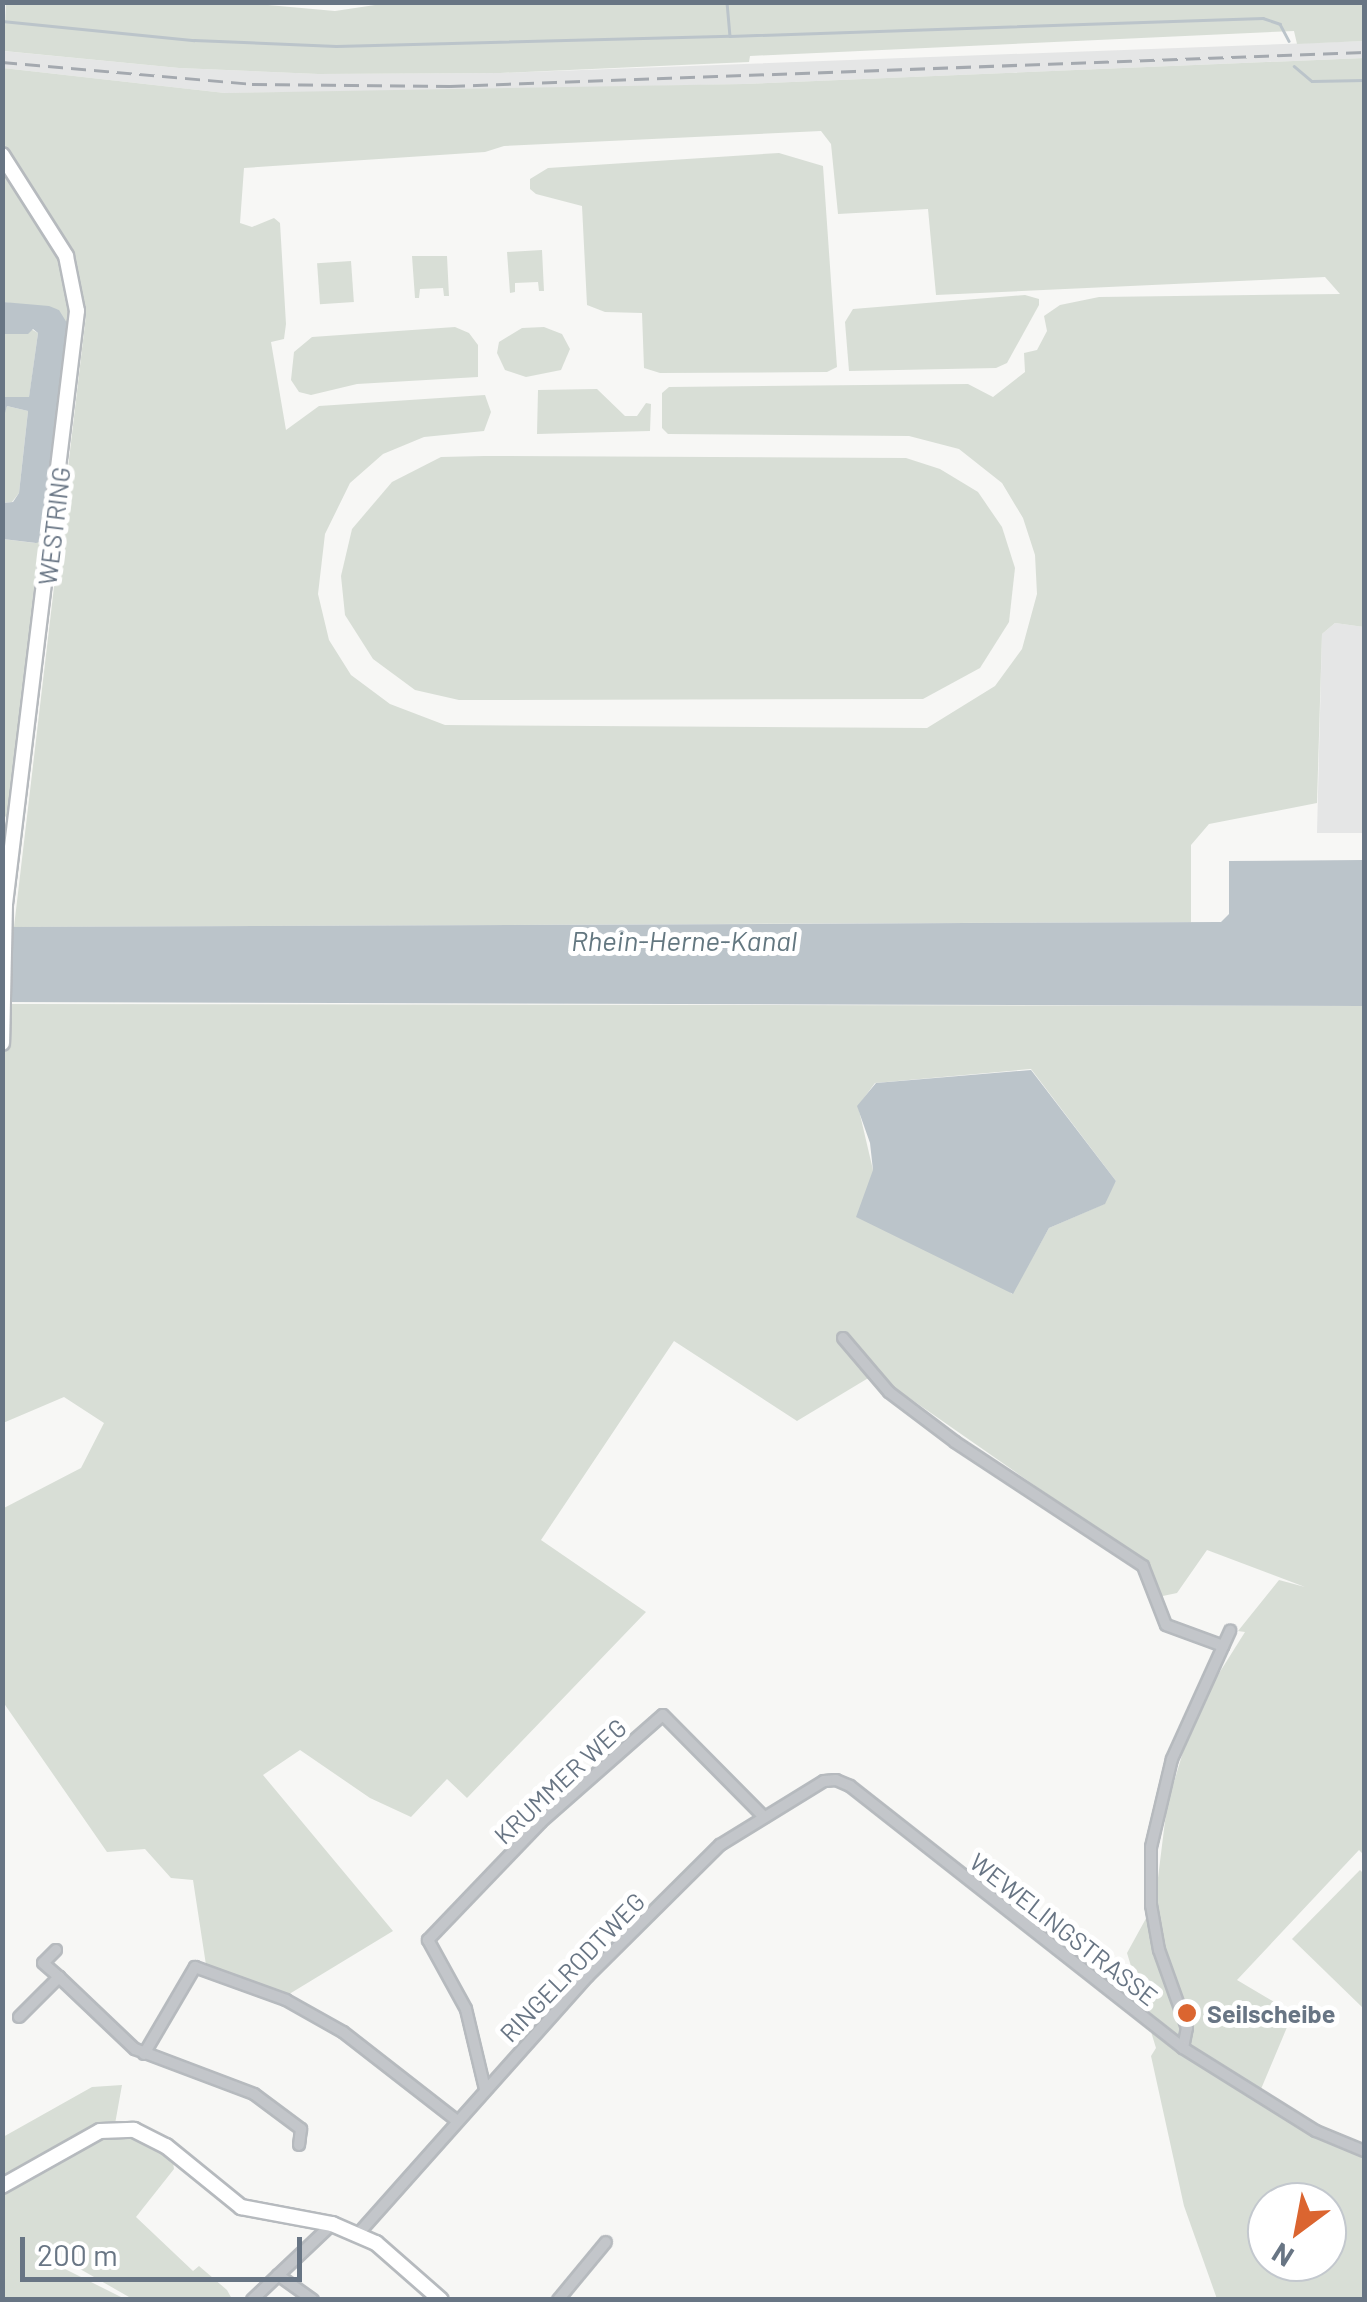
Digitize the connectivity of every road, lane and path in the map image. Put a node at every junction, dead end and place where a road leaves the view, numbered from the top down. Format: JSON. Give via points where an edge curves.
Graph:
{"nodes":[{"id":1,"x":2,"y":155,"type":"edge"},
{"id":2,"x":4,"y":1010,"type":"edge"},
{"id":3,"x":3,"y":1038,"type":"edge"},
{"id":4,"x":843,"y":1338,"type":"dead end"},
{"id":5,"x":1230,"y":1631,"type":"dead end"},
{"id":6,"x":1224,"y":1646,"type":"junction"},
{"id":7,"x":850,"y":1786,"type":"joint"},
{"id":8,"x":764,"y":1817,"type":"junction"},
{"id":9,"x":56,"y":1950,"type":"dead end"},
{"id":10,"x":58,"y":1977,"type":"junction"},
{"id":11,"x":19,"y":2017,"type":"dead end"},
{"id":12,"x":1183,"y":2048,"type":"junction"},
{"id":13,"x":144,"y":2054,"type":"junction"},
{"id":14,"x":485,"y":2088,"type":"junction"},
{"id":15,"x":456,"y":2120,"type":"junction"},
{"id":16,"x":299,"y":2145,"type":"dead end"},
{"id":17,"x":1364,"y":2151,"type":"edge"},
{"id":18,"x":2,"y":2186,"type":"edge"},
{"id":19,"x":332,"y":2224,"type":"junction"},
{"id":20,"x":358,"y":2234,"type":"junction"},
{"id":21,"x":606,"y":2242,"type":"dead end"},
{"id":22,"x":278,"y":2275,"type":"junction"},
{"id":23,"x":252,"y":2300,"type":"edge"},
{"id":24,"x":313,"y":2300,"type":"edge"},
{"id":25,"x":441,"y":2300,"type":"edge"},
{"id":26,"x":558,"y":2300,"type":"edge"}],
"edges":[{"from":1,"to":2,"type":"main road","name":"WESTRING","via":[[66,256],[77,311],[5,916]]},
{"from":2,"to":3,"type":"main road","name":"WESTRING"},
{"from":4,"to":6,"type":"street","via":[[889,1392],[1142,1566],[1166,1624]]},
{"from":5,"to":6,"type":"street"},
{"from":6,"to":12,"type":"street","via":[[1172,1759],[1151,1847],[1151,1905],[1187,2028]]},
{"from":7,"to":8,"type":"street","name":"RINGELRODTWEG","via":[[824,1781]]},
{"from":7,"to":12,"type":"street","name":"WEWELINGSTRASSE"},
{"from":8,"to":14,"type":"street","name":"RINGELRODTWEG","via":[[720,1844]]},
{"from":8,"to":14,"type":"street","name":"KRUMMER WEG","via":[[663,1715],[541,1822],[428,1940],[466,2009]]},
{"from":9,"to":10,"type":"street","via":[[44,1963]]},
{"from":10,"to":11,"type":"street"},
{"from":10,"to":13,"type":"street"},
{"from":12,"to":17,"type":"street","name":"WEWELINGSTRASSE","via":[[1316,2131]]},
{"from":13,"to":15,"type":"street","via":[[195,1967],[286,2000],[343,2032]]},
{"from":13,"to":16,"type":"street","via":[[254,2094],[301,2128]]},
{"from":14,"to":15,"type":"street","name":"RINGELRODTWEG"},
{"from":15,"to":20,"type":"street","name":"RINGELRODTWEG"},
{"from":18,"to":19,"type":"main road","via":[[76,2141],[121,2128],[166,2146],[241,2206]]},
{"from":19,"to":20,"type":"main road"},
{"from":19,"to":22,"type":"street"},
{"from":20,"to":25,"type":"main road"},
{"from":21,"to":26,"type":"street"},
{"from":22,"to":23,"type":"street"},
{"from":22,"to":24,"type":"street"}]}
